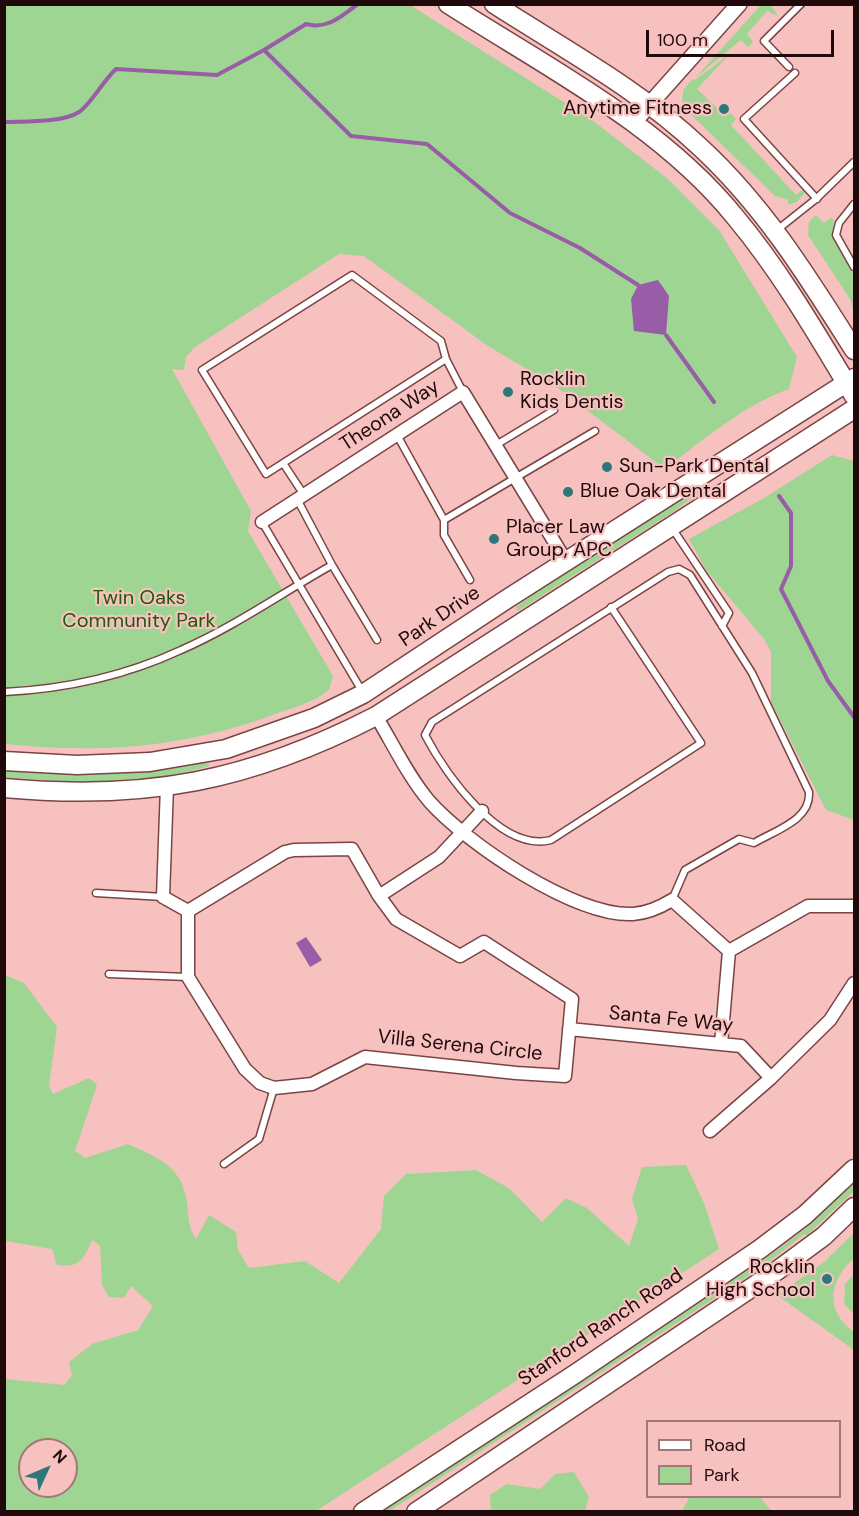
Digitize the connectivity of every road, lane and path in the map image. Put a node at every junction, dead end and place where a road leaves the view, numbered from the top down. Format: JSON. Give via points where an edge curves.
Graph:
{"nodes":[{"id":1,"x":448,"y":4,"type":"edge"},
{"id":2,"x":494,"y":4,"type":"edge"},
{"id":3,"x":739,"y":4,"type":"edge"},
{"id":4,"x":801,"y":4,"type":"edge"},
{"id":5,"x":789,"y":67,"type":"dead end"},
{"id":6,"x":795,"y":73,"type":"dead end"},
{"id":7,"x":649,"y":104,"type":"junction"},
{"id":8,"x":633,"y":123,"type":"junction"},
{"id":9,"x":855,"y":162,"type":"edge"},
{"id":10,"x":817,"y":199,"type":"junction"},
{"id":11,"x":855,"y":204,"type":"edge"},
{"id":12,"x":777,"y":230,"type":"junction"},
{"id":13,"x":855,"y":267,"type":"edge"},
{"id":14,"x":855,"y":350,"type":"edge"},
{"id":15,"x":446,"y":359,"type":"junction"},
{"id":16,"x":852,"y":386,"type":"edge"},
{"id":17,"x":463,"y":392,"type":"junction"},
{"id":18,"x":855,"y":409,"type":"edge"},
{"id":19,"x":554,"y":410,"type":"dead end"},
{"id":20,"x":595,"y":430,"type":"dead end"},
{"id":21,"x":397,"y":434,"type":"junction"},
{"id":22,"x":495,"y":445,"type":"junction"},
{"id":23,"x":283,"y":463,"type":"junction"},
{"id":24,"x":516,"y":478,"type":"junction"},
{"id":25,"x":300,"y":497,"type":"junction"},
{"id":26,"x":444,"y":520,"type":"junction"},
{"id":27,"x":262,"y":522,"type":"joint"},
{"id":28,"x":672,"y":527,"type":"junction"},
{"id":29,"x":566,"y":561,"type":"junction"},
{"id":30,"x":333,"y":565,"type":"junction"},
{"id":31,"x":470,"y":580,"type":"dead end"},
{"id":32,"x":298,"y":584,"type":"junction"},
{"id":33,"x":507,"y":599,"type":"junction"},
{"id":34,"x":611,"y":607,"type":"junction"},
{"id":35,"x":722,"y":626,"type":"junction"},
{"id":36,"x":377,"y":640,"type":"dead end"},
{"id":37,"x":4,"y":692,"type":"edge"},
{"id":38,"x":363,"y":694,"type":"junction"},
{"id":39,"x":376,"y":716,"type":"junction"},
{"id":40,"x":4,"y":761,"type":"edge"},
{"id":41,"x":220,"y":777,"type":"junction"},
{"id":42,"x":167,"y":786,"type":"junction"},
{"id":43,"x":4,"y":788,"type":"edge"},
{"id":44,"x":482,"y":811,"type":"junction"},
{"id":45,"x":461,"y":833,"type":"junction"},
{"id":46,"x":96,"y":893,"type":"dead end"},
{"id":47,"x":379,"y":896,"type":"junction"},
{"id":48,"x":163,"y":897,"type":"junction"},
{"id":49,"x":672,"y":900,"type":"junction"},
{"id":50,"x":855,"y":906,"type":"edge"},
{"id":51,"x":188,"y":911,"type":"junction"},
{"id":52,"x":729,"y":951,"type":"junction"},
{"id":53,"x":108,"y":974,"type":"dead end"},
{"id":54,"x":188,"y":977,"type":"junction"},
{"id":55,"x":855,"y":983,"type":"edge"},
{"id":56,"x":569,"y":1029,"type":"junction"},
{"id":57,"x":721,"y":1044,"type":"junction"},
{"id":58,"x":771,"y":1078,"type":"junction"},
{"id":59,"x":274,"y":1088,"type":"junction"},
{"id":60,"x":710,"y":1131,"type":"dead end"},
{"id":61,"x":224,"y":1164,"type":"dead end"},
{"id":62,"x":855,"y":1169,"type":"edge"},
{"id":63,"x":855,"y":1207,"type":"edge"},
{"id":64,"x":363,"y":1512,"type":"edge"},
{"id":65,"x":416,"y":1512,"type":"edge"}],
"edges":[{"from":1,"to":8,"type":"main road"},
{"from":2,"to":7,"type":"main road"},
{"from":3,"to":7,"type":"street"},
{"from":4,"to":5,"type":"lane","via":[[764,41]]},
{"from":6,"to":10,"type":"lane","via":[[744,119]]},
{"from":7,"to":8,"type":"street"},
{"from":7,"to":12,"type":"main road","via":[[727,173]]},
{"from":8,"to":16,"type":"main road","via":[[684,164],[736,217]]},
{"from":9,"to":10,"type":"lane"},
{"from":10,"to":12,"type":"lane"},
{"from":11,"to":13,"type":"lane","via":[[839,223],[836,235]]},
{"from":12,"to":14,"type":"main road"},
{"from":15,"to":17,"type":"lane"},
{"from":15,"to":23,"type":"lane"},
{"from":15,"to":23,"type":"lane","via":[[441,340],[352,275],[202,370],[266,474]]},
{"from":16,"to":29,"type":"main road","name":"Park Drive"},
{"from":17,"to":21,"type":"street","name":"Theona Way"},
{"from":17,"to":22,"type":"street","name":"Theona Way"},
{"from":18,"to":28,"type":"main road"},
{"from":19,"to":22,"type":"lane"},
{"from":20,"to":24,"type":"lane"},
{"from":21,"to":25,"type":"street","name":"Theona Way"},
{"from":21,"to":26,"type":"lane"},
{"from":22,"to":24,"type":"street","name":"Theona Way"},
{"from":23,"to":25,"type":"lane"},
{"from":24,"to":26,"type":"lane"},
{"from":24,"to":29,"type":"street","name":"Theona Way"},
{"from":25,"to":27,"type":"street","name":"Theona Way"},
{"from":25,"to":30,"type":"lane"},
{"from":26,"to":31,"type":"lane","via":[[444,535]]},
{"from":27,"to":32,"type":"lane"},
{"from":28,"to":35,"type":"lane","via":[[729,614]]},
{"from":28,"to":39,"type":"main road"},
{"from":29,"to":33,"type":"main road","name":"Park Drive"},
{"from":30,"to":32,"type":"lane"},
{"from":30,"to":36,"type":"lane"},
{"from":32,"to":37,"type":"lane","via":[[223,629],[149,663],[57,688]]},
{"from":32,"to":38,"type":"lane"},
{"from":33,"to":38,"type":"main road","name":"Park Drive"},
{"from":33,"to":39,"type":"main road","via":[[477,631],[375,697],[372,703]]},
{"from":34,"to":35,"type":"lane","via":[[679,569],[690,575]]},
{"from":34,"to":44,"type":"lane","via":[[428,728],[425,735],[441,765]]},
{"from":34,"to":44,"type":"lane","via":[[701,743],[551,840],[530,841],[504,829]]},
{"from":35,"to":49,"type":"lane","via":[[752,673],[809,792],[810,804],[805,813],[754,843],[739,839],[685,870]]},
{"from":38,"to":40,"type":"main road","name":"Park Drive","via":[[265,736],[183,757],[119,765]]},
{"from":38,"to":41,"type":"main road","via":[[357,709],[338,719],[290,740],[233,757]]},
{"from":39,"to":41,"type":"main road","via":[[305,750]]},
{"from":39,"to":45,"type":"street","via":[[429,800]]},
{"from":41,"to":42,"type":"main road"},
{"from":42,"to":43,"type":"main road","via":[[102,793]]},
{"from":42,"to":48,"type":"street"},
{"from":44,"to":45,"type":"street"},
{"from":45,"to":47,"type":"street","via":[[439,857]]},
{"from":45,"to":49,"type":"street","via":[[543,885],[603,909],[632,914],[654,910]]},
{"from":46,"to":48,"type":"lane"},
{"from":47,"to":51,"type":"street","name":"Villa Serena Circle","via":[[352,849],[294,850]]},
{"from":47,"to":56,"type":"street","name":"Villa Serena Circle","via":[[396,919],[435,943],[460,956],[484,942],[572,999]]},
{"from":48,"to":51,"type":"street"},
{"from":49,"to":52,"type":"street"},
{"from":50,"to":52,"type":"street","via":[[808,906]]},
{"from":51,"to":54,"type":"street"},
{"from":52,"to":57,"type":"street"},
{"from":53,"to":54,"type":"lane"},
{"from":54,"to":59,"type":"street","via":[[245,1069],[260,1083]]},
{"from":55,"to":58,"type":"street","via":[[830,1020]]},
{"from":56,"to":57,"type":"street","name":"Santa Fe Way"},
{"from":56,"to":59,"type":"street","name":"Villa Serena Circle","via":[[565,1076],[365,1057],[312,1084]]},
{"from":57,"to":58,"type":"street","name":"Santa Fe Way","via":[[741,1046]]},
{"from":58,"to":60,"type":"street"},
{"from":59,"to":61,"type":"lane","via":[[259,1139]]},
{"from":62,"to":64,"type":"main road","name":"Stanford Ranch Road","via":[[760,1249]]},
{"from":63,"to":65,"type":"main road","via":[[778,1270]]}]}
